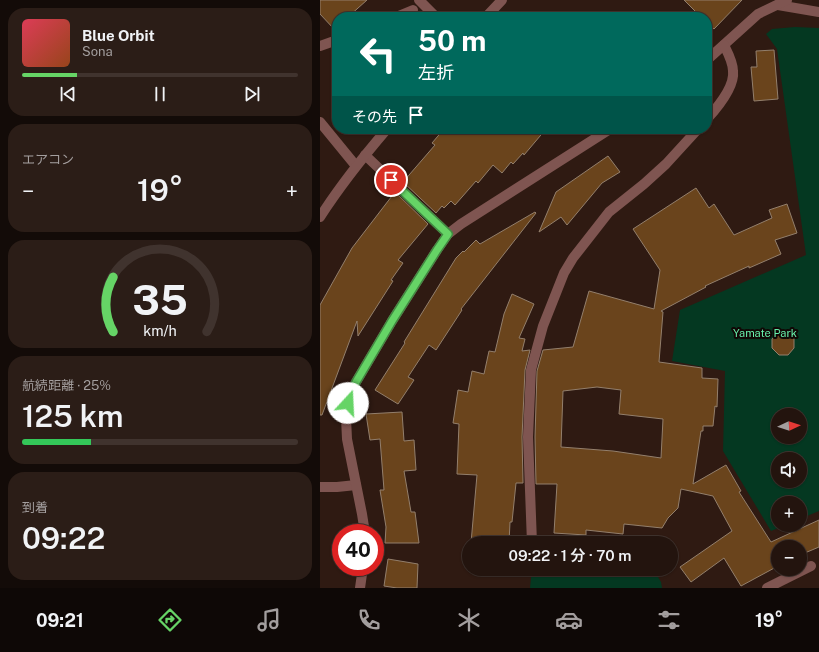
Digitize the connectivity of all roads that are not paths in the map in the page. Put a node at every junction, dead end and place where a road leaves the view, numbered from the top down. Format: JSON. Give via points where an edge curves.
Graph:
{"nodes":[{"id":1,"x":419,"y":0,"type":"edge"},
{"id":2,"x":502,"y":0,"type":"edge"},
{"id":3,"x":780,"y":2,"type":"edge"},
{"id":4,"x":413,"y":10,"type":"dead end"},
{"id":5,"x":408,"y":12,"type":"edge"},
{"id":6,"x":431,"y":12,"type":"edge"},
{"id":7,"x":491,"y":12,"type":"edge"},
{"id":8,"x":819,"y":12,"type":"edge"},
{"id":9,"x":332,"y":42,"type":"edge"},
{"id":10,"x":724,"y":45,"type":"junction"},
{"id":11,"x":320,"y":46,"type":"edge"},
{"id":12,"x":712,"y":56,"type":"edge"},
{"id":13,"x":712,"y":114,"type":"edge"},
{"id":14,"x":320,"y":122,"type":"edge"},
{"id":15,"x":383,"y":134,"type":"edge"},
{"id":16,"x":602,"y":134,"type":"edge"},
{"id":17,"x":693,"y":134,"type":"edge"},
{"id":18,"x":364,"y":155,"type":"junction"},
{"id":19,"x":356,"y":166,"type":"junction"},
{"id":20,"x":320,"y":217,"type":"edge"},
{"id":21,"x":448,"y":234,"type":"junction"},
{"id":22,"x":356,"y":485,"type":"junction"},
{"id":23,"x":320,"y":487,"type":"edge"},
{"id":24,"x":363,"y":524,"type":"edge"},
{"id":25,"x":532,"y":536,"type":"edge"},
{"id":26,"x":810,"y":566,"type":"dead end"},
{"id":27,"x":362,"y":576,"type":"edge"},
{"id":28,"x":360,"y":588,"type":"edge"},
{"id":29,"x":767,"y":588,"type":"edge"}],
"edges":[{"from":1,"to":6,"type":"street"},
{"from":2,"to":7,"type":"street"},
{"from":3,"to":8,"type":"street"},
{"from":3,"to":10,"type":"street","via":[[758,14]]},
{"from":4,"to":5,"type":"street"},
{"from":9,"to":11,"type":"street"},
{"from":10,"to":12,"type":"street"},
{"from":10,"to":13,"type":"street","via":[[733,71],[732,81],[720,105]]},
{"from":14,"to":19,"type":"street"},
{"from":15,"to":18,"type":"street"},
{"from":16,"to":21,"type":"street"},
{"from":17,"to":25,"type":"street","via":[[666,164],[609,212],[564,273],[531,370],[528,437]]},
{"from":18,"to":19,"type":"street"},
{"from":18,"to":21,"type":"street"},
{"from":19,"to":20,"type":"street"},
{"from":21,"to":22,"type":"street","via":[[392,321],[356,382],[348,403],[346,439]]},
{"from":22,"to":23,"type":"street"},
{"from":22,"to":24,"type":"street"},
{"from":26,"to":29,"type":"street"},
{"from":27,"to":28,"type":"street"}]}
